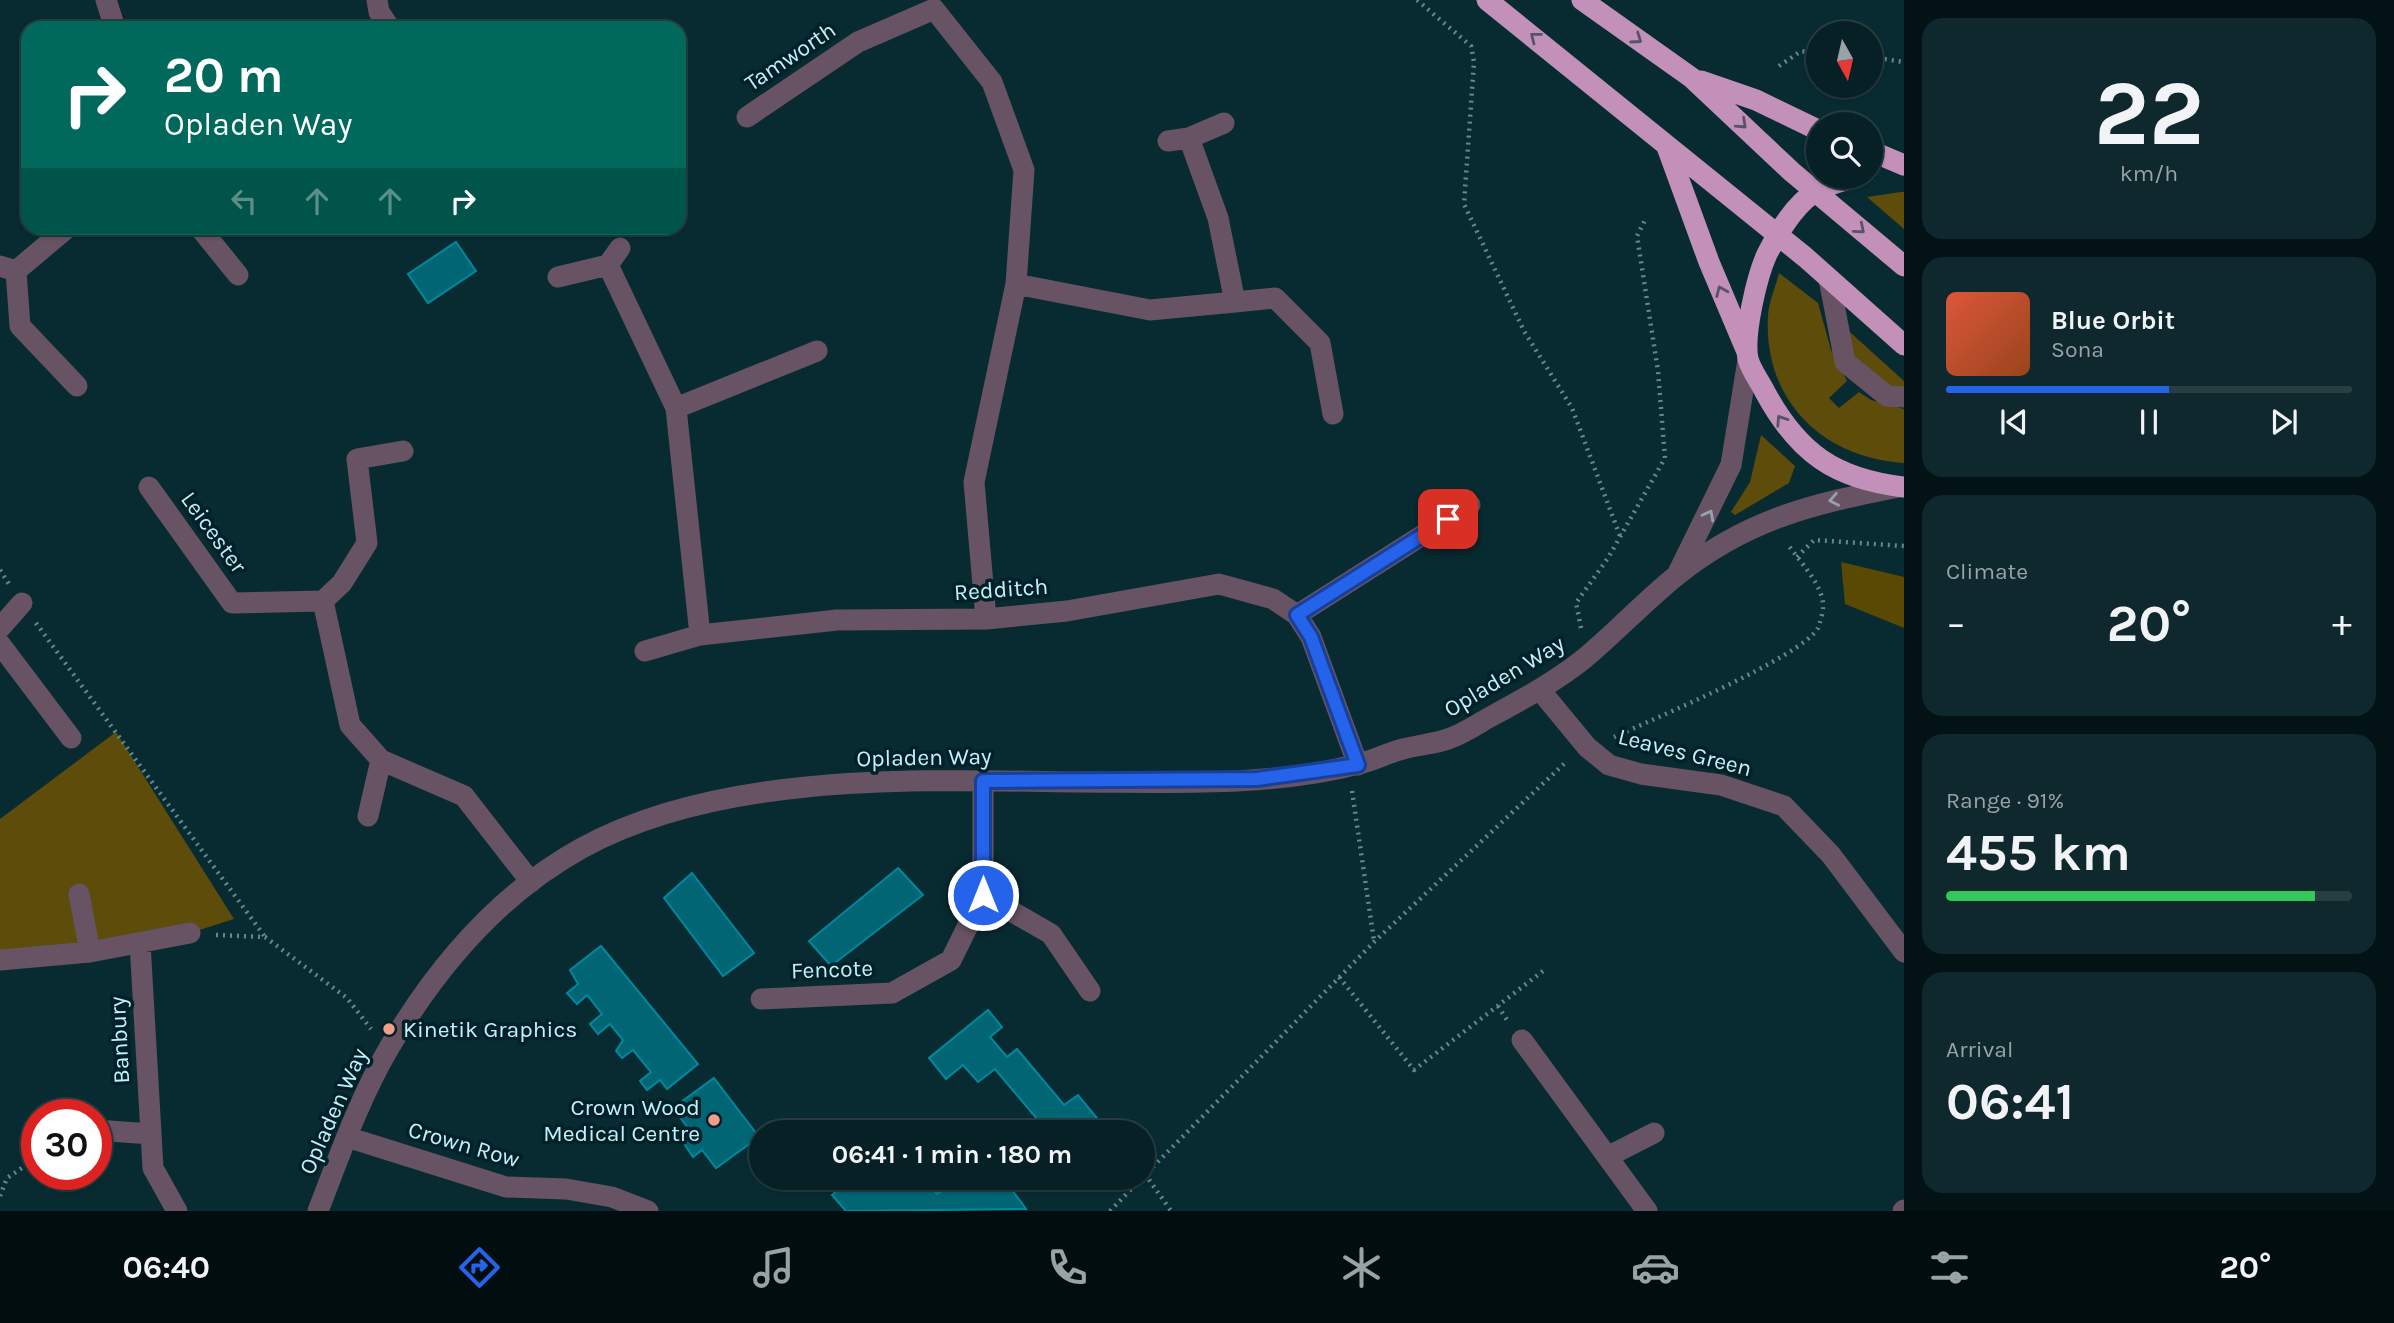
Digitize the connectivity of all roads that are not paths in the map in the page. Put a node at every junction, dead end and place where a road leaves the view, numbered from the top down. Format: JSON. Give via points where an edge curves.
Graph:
{"nodes":[{"id":1,"x":106,"y":0,"type":"edge"},
{"id":2,"x":377,"y":0,"type":"edge"},
{"id":3,"x":1487,"y":0,"type":"edge"},
{"id":4,"x":1582,"y":0,"type":"edge"},
{"id":5,"x":113,"y":21,"type":"edge"},
{"id":6,"x":385,"y":21,"type":"edge"},
{"id":7,"x":1692,"y":78,"type":"junction"},
{"id":8,"x":747,"y":117,"type":"dead end"},
{"id":9,"x":1224,"y":123,"type":"dead end"},
{"id":10,"x":1806,"y":124,"type":"edge"},
{"id":11,"x":1666,"y":144,"type":"junction"},
{"id":12,"x":1883,"y":156,"type":"edge"},
{"id":13,"x":1904,"y":165,"type":"edge"},
{"id":14,"x":1883,"y":170,"type":"edge"},
{"id":15,"x":1822,"y":189,"type":"edge"},
{"id":16,"x":1816,"y":191,"type":"junction"},
{"id":17,"x":57,"y":235,"type":"edge"},
{"id":18,"x":206,"y":235,"type":"edge"},
{"id":19,"x":1776,"y":236,"type":"junction"},
{"id":20,"x":1904,"y":266,"type":"edge"},
{"id":21,"x":8,"y":269,"type":"edge"},
{"id":22,"x":238,"y":275,"type":"dead end"},
{"id":23,"x":558,"y":277,"type":"dead end"},
{"id":24,"x":1829,"y":279,"type":"junction"},
{"id":25,"x":1016,"y":284,"type":"junction"},
{"id":26,"x":1235,"y":302,"type":"junction"},
{"id":27,"x":1904,"y":345,"type":"edge"},
{"id":28,"x":817,"y":351,"type":"dead end"},
{"id":29,"x":1748,"y":357,"type":"junction"},
{"id":30,"x":77,"y":386,"type":"dead end"},
{"id":31,"x":1904,"y":397,"type":"edge"},
{"id":32,"x":676,"y":408,"type":"junction"},
{"id":33,"x":1333,"y":414,"type":"dead end"},
{"id":34,"x":403,"y":451,"type":"dead end"},
{"id":35,"x":149,"y":487,"type":"dead end"},
{"id":36,"x":1902,"y":487,"type":"edge"},
{"id":37,"x":1470,"y":505,"type":"dead end"},
{"id":38,"x":1677,"y":575,"type":"junction"},
{"id":39,"x":323,"y":601,"type":"junction"},
{"id":40,"x":22,"y":603,"type":"road end"},
{"id":41,"x":1297,"y":615,"type":"junction"},
{"id":42,"x":986,"y":619,"type":"junction"},
{"id":43,"x":0,"y":628,"type":"edge"},
{"id":44,"x":700,"y":635,"type":"junction"},
{"id":45,"x":0,"y":645,"type":"edge"},
{"id":46,"x":645,"y":651,"type":"dead end"},
{"id":47,"x":1540,"y":690,"type":"junction"},
{"id":48,"x":71,"y":738,"type":"dead end"},
{"id":49,"x":381,"y":760,"type":"junction"},
{"id":50,"x":1358,"y":765,"type":"junction"},
{"id":51,"x":983,"y":781,"type":"junction"},
{"id":52,"x":368,"y":816,"type":"dead end"},
{"id":53,"x":531,"y":882,"type":"junction"},
{"id":54,"x":79,"y":894,"type":"dead end"},
{"id":55,"x":983,"y":895,"type":"junction"},
{"id":56,"x":190,"y":933,"type":"road end"},
{"id":57,"x":140,"y":943,"type":"junction"},
{"id":58,"x":89,"y":952,"type":"junction"},
{"id":59,"x":1904,"y":952,"type":"edge"},
{"id":60,"x":0,"y":960,"type":"edge"},
{"id":61,"x":1090,"y":991,"type":"dead end"},
{"id":62,"x":761,"y":999,"type":"dead end"},
{"id":63,"x":1522,"y":1040,"type":"dead end"},
{"id":64,"x":112,"y":1132,"type":"edge"},
{"id":65,"x":1654,"y":1133,"type":"dead end"},
{"id":66,"x":151,"y":1135,"type":"junction"},
{"id":67,"x":347,"y":1137,"type":"junction"},
{"id":68,"x":1609,"y":1156,"type":"junction"},
{"id":69,"x":177,"y":1211,"type":"edge"},
{"id":70,"x":318,"y":1211,"type":"edge"},
{"id":71,"x":648,"y":1211,"type":"edge"},
{"id":72,"x":1647,"y":1211,"type":"edge"}],
"edges":[{"from":1,"to":5,"type":"street"},
{"from":2,"to":6,"type":"street"},
{"from":11,"to":3,"type":"highway","one_way":true},
{"from":4,"to":7,"type":"highway","one_way":true},
{"from":7,"to":10,"type":"highway","via":[[1756,100]]},
{"from":7,"to":16,"type":"highway","one_way":true},
{"from":8,"to":25,"type":"street","name":"Tamworth","via":[[859,42],[934,9],[992,82],[1024,170]]},
{"from":9,"to":26,"type":"street","via":[[1178,139],[1218,218]]},
{"from":11,"to":19,"type":"highway"},
{"from":29,"to":11,"type":"highway","one_way":true},
{"from":12,"to":13,"type":"highway"},
{"from":13,"to":14,"type":"highway"},
{"from":15,"to":16,"type":"highway"},
{"from":16,"to":19,"type":"highway"},
{"from":16,"to":20,"type":"highway","one_way":true},
{"from":17,"to":21,"type":"street"},
{"from":18,"to":22,"type":"street"},
{"from":19,"to":24,"type":"highway"},
{"from":19,"to":29,"type":"highway","via":[[1753,298]]},
{"from":21,"to":30,"type":"street","via":[[20,326]]},
{"from":23,"to":32,"type":"street","via":[[614,256]]},
{"from":24,"to":27,"type":"highway"},
{"from":24,"to":31,"type":"street","via":[[1845,362],[1887,396]]},
{"from":25,"to":26,"type":"street","via":[[1150,310]]},
{"from":25,"to":42,"type":"street","name":"Tamworth","via":[[974,482]]},
{"from":26,"to":33,"type":"street","via":[[1275,298],[1320,343]]},
{"from":28,"to":32,"type":"street"},
{"from":36,"to":29,"type":"highway","one_way":true,"via":[[1839,470],[1801,444],[1783,425]]},
{"from":38,"to":29,"type":"street","name":"Opladen Way","one_way":true,"via":[[1731,466]]},
{"from":32,"to":44,"type":"street"},
{"from":34,"to":39,"type":"street","via":[[357,459],[367,543],[342,583]]},
{"from":35,"to":39,"type":"street","name":"Leicester","via":[[232,603]]},
{"from":36,"to":38,"type":"street","name":"Opladen Way","one_way":true,"via":[[1781,514]]},
{"from":37,"to":41,"type":"street"},
{"from":38,"to":47,"type":"street","name":"Opladen Way","via":[[1588,655]]},
{"from":39,"to":49,"type":"street","via":[[350,725]]},
{"from":40,"to":43,"type":"street"},
{"from":41,"to":42,"type":"street","name":"Redditch","via":[[1273,599],[1219,584],[1067,611]]},
{"from":41,"to":50,"type":"street","via":[[1311,637]]},
{"from":42,"to":44,"type":"street","name":"Redditch","via":[[838,620]]},
{"from":44,"to":46,"type":"street","name":"Redditch"},
{"from":45,"to":48,"type":"street"},
{"from":47,"to":50,"type":"street","name":"Opladen Way","via":[[1450,739]]},
{"from":47,"to":59,"type":"street","name":"Leaves Green","via":[[1587,747],[1609,765],[1721,785],[1784,806],[1831,855]]},
{"from":49,"to":52,"type":"street"},
{"from":49,"to":53,"type":"street","via":[[464,796]]},
{"from":50,"to":51,"type":"street","name":"Opladen Way","via":[[1257,779]]},
{"from":51,"to":53,"type":"street","name":"Opladen Way","via":[[859,784],[730,797],[629,826],[581,849]]},
{"from":51,"to":55,"type":"street","name":"Fencote"},
{"from":53,"to":67,"type":"street","name":"Opladen Way","via":[[493,912],[444,968],[388,1049]]},
{"from":54,"to":58,"type":"street"},
{"from":55,"to":61,"type":"street","via":[[1051,934]]},
{"from":55,"to":62,"type":"street","name":"Fencote","via":[[951,960],[892,993]]},
{"from":56,"to":57,"type":"street"},
{"from":57,"to":58,"type":"street"},
{"from":57,"to":66,"type":"street","name":"Banbury"},
{"from":58,"to":60,"type":"street"},
{"from":63,"to":68,"type":"street"},
{"from":64,"to":66,"type":"street"},
{"from":65,"to":68,"type":"street"},
{"from":66,"to":69,"type":"street","name":"Banbury","via":[[153,1168]]},
{"from":67,"to":70,"type":"street","name":"Opladen Way"},
{"from":67,"to":71,"type":"street","name":"Crown Row","via":[[506,1187],[612,1196]]},
{"from":68,"to":72,"type":"street"}]}
